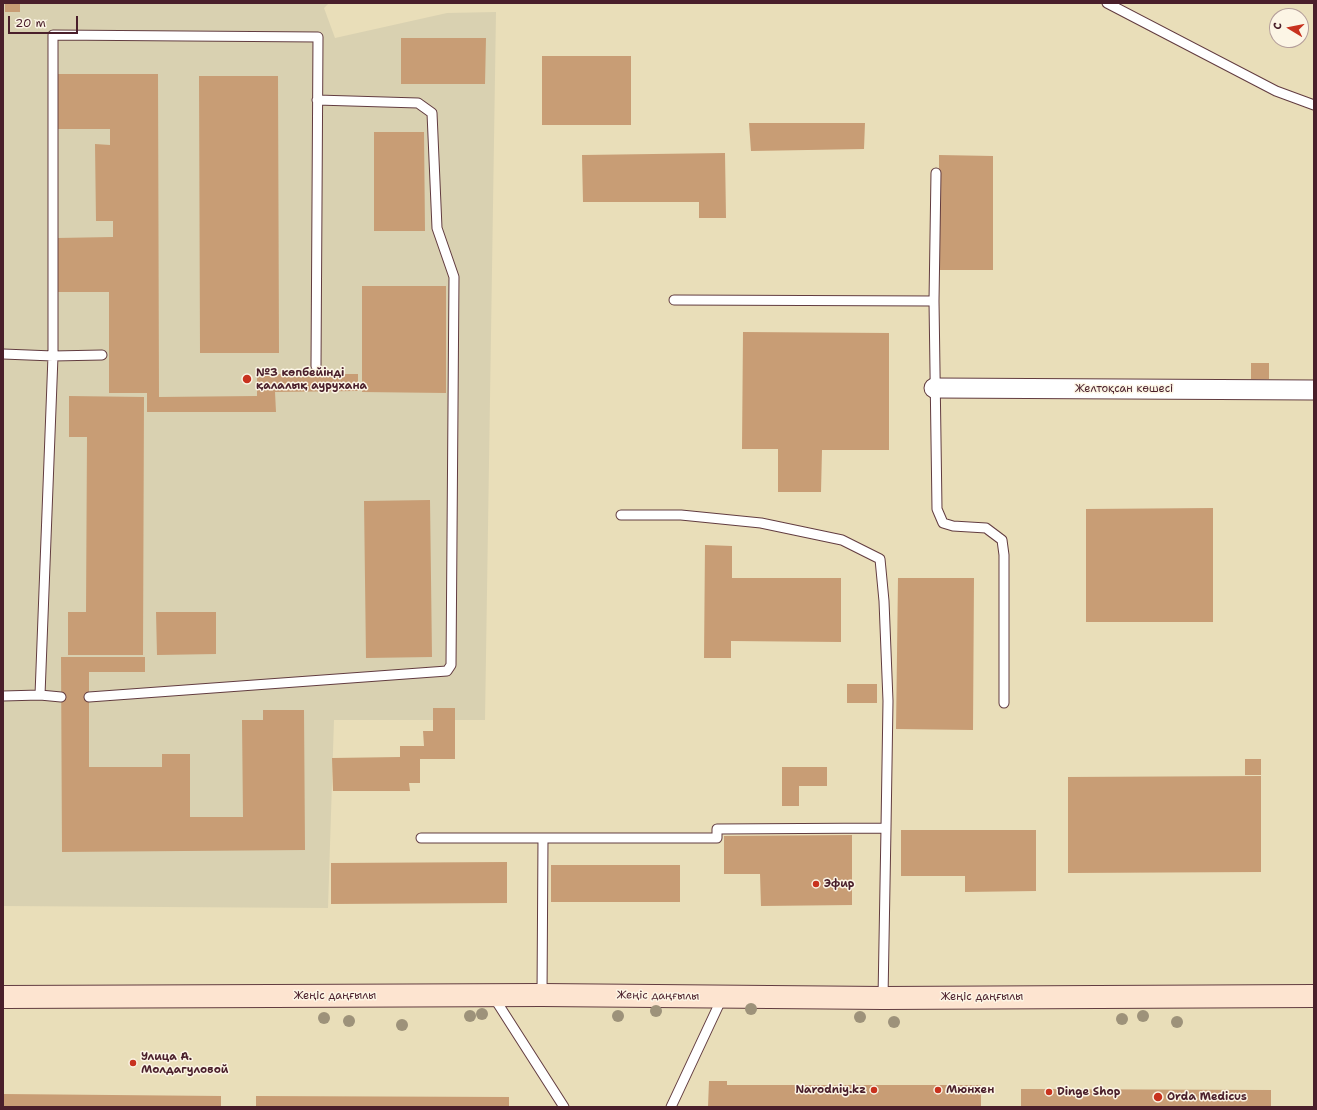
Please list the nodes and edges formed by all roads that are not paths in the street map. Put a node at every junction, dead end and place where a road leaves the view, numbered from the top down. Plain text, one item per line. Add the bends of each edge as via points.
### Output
1 (1106, 3) edge
2 (317, 100) junction
3 (1314, 105) edge
4 (936, 173) dead end
5 (674, 300) dead end
6 (934, 301) junction
7 (3, 354) edge
8 (102, 354) dead end
9 (53, 356) junction
10 (316, 366) dead end
11 (934, 388) junction
12 (1314, 390) edge
13 (621, 515) dead end
14 (40, 695) junction
15 (3, 696) edge
16 (61, 697) dead end
17 (89, 698) dead end
18 (1004, 703) dead end
19 (886, 828) junction
20 (421, 838) dead end
21 (543, 839) junction
22 (492, 995) junction
23 (542, 995) junction
24 (722, 996) junction
25 (1314, 996) edge
26 (3, 997) edge
27 (883, 998) junction
28 (564, 1107) edge
29 (671, 1107) edge

1 - 3 lane via 1276,91
2 - 9 lane via 318,37 53,35
2 - 10 lane
2 - 17 lane via 418,103 432,113 436,228 454,277 451,665 447,671
4 - 6 lane
5 - 6 lane
6 - 11 lane
7 - 9 lane
8 - 9 lane
9 - 14 lane
11 - 12 street, Желтоқсан көшесі
11 - 18 lane via 937,509 943,523 986,528 1002,540
13 - 19 lane via 681,515 761,523 842,540 880,559 888,701
14 - 15 lane
14 - 16 lane
19 - 21 lane via 717,829 717,838
19 - 27 lane
20 - 21 lane
21 - 23 lane
22 - 23 main road, Жеңіс даңғылы
22 - 26 main road, Жеңіс даңғылы
22 - 28 lane
23 - 24 main road, Жеңіс даңғылы
24 - 27 main road, Жеңіс даңғылы
24 - 29 lane
25 - 27 main road, Жеңіс даңғылы

